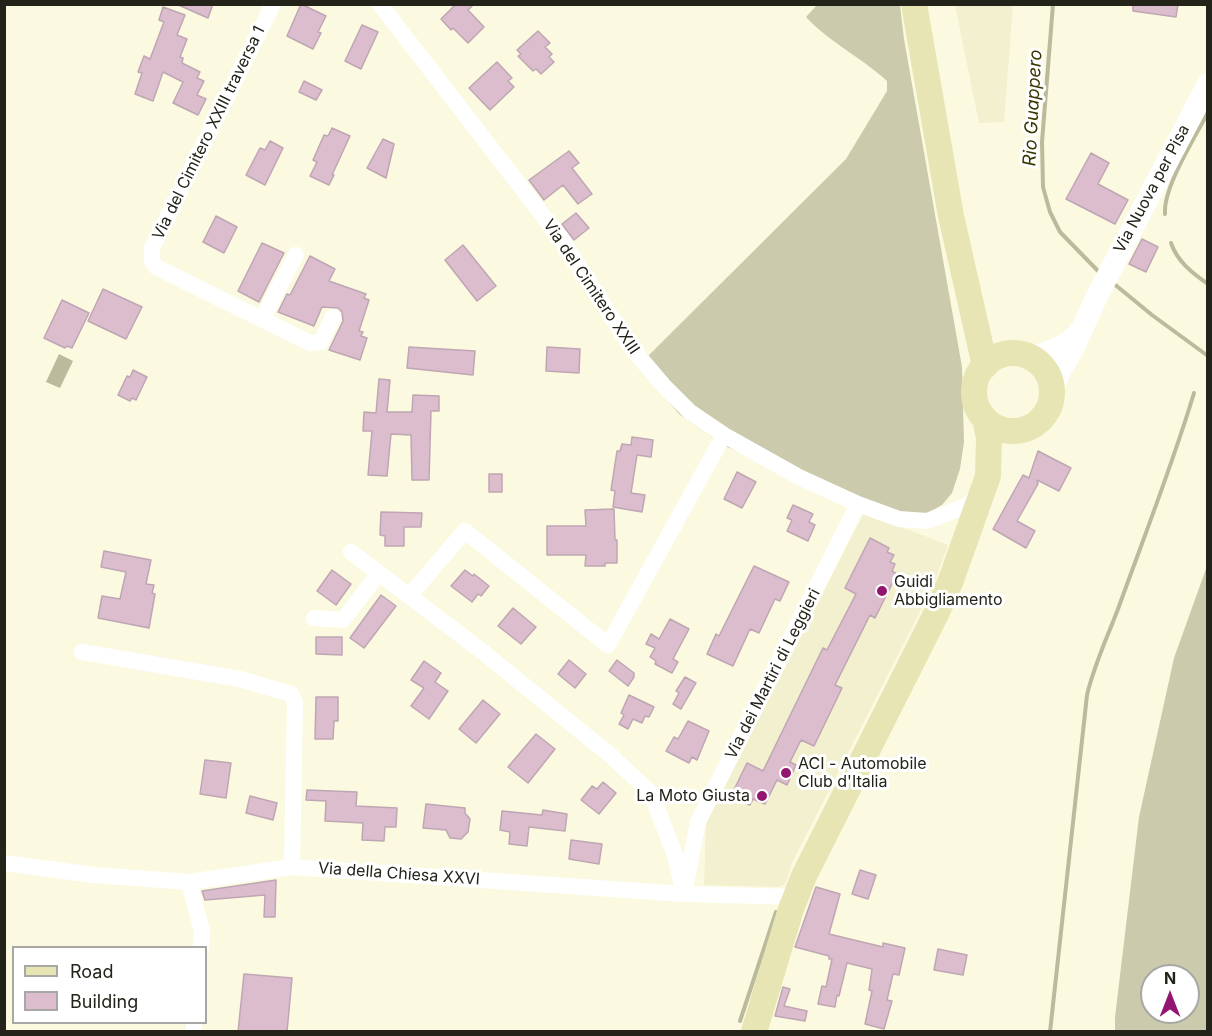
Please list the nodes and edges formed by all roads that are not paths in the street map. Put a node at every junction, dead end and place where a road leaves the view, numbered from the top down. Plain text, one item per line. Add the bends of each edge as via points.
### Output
1 (273, 4) edge
2 (381, 4) edge
3 (914, 4) edge
4 (1208, 84) edge
5 (296, 255) dead end
6 (971, 302) junction
7 (333, 317) dead end
8 (262, 319) junction
9 (1080, 330) junction
10 (1023, 356) junction
11 (985, 366) junction
12 (1052, 395) junction
13 (985, 419) junction
14 (1025, 429) junction
15 (724, 435) junction
16 (985, 483) junction
17 (858, 504) junction
18 (351, 552) dead end
19 (379, 573) junction
20 (409, 596) junction
21 (314, 618) dead end
22 (82, 652) dead end
23 (4, 863) edge
24 (292, 867) junction
25 (189, 882) junction
26 (684, 894) junction
27 (796, 897) junction
28 (201, 946) edge
29 (754, 1032) edge

1 - 8 street, Via del Cimitero XXIII traversa 1 via 152,248 156,267
2 - 15 street, Via del Cimitero XXIII via 564,243 630,346 690,412
3 - 6 main road via 951,216
4 - 9 main road, Via Nuova per Pisa
5 - 8 street
6 - 10 main road via 989,331
6 - 11 main road
7 - 8 street, Via del Cimitero XXIII traversa 1 via 317,344
9 - 10 main road via 1070,342
9 - 12 main road
10 - 11 main road via 1001,356
10 - 12 main road via 1043,368
11 - 13 main road via 976,380 974,396
12 - 14 main road via 1043,416
13 - 14 main road via 1004,430
13 - 16 main road via 989,438
14 - 16 main road via 1004,451
15 - 17 street, Via del Cimitero XXIII via 799,477
15 - 20 street via 608,645 465,531
16 - 17 street, Via del Cimitero XXIII via 966,506 927,520 899,519
16 - 27 main road via 936,615
17 - 26 street, Via dei Martiri di Leggieri via 698,822
18 - 19 street
19 - 20 street
19 - 21 street via 343,620
20 - 26 street via 610,755 651,793 675,855
22 - 24 street via 240,679 291,694 295,702
23 - 25 street, Via della Chiesa XXVI
24 - 25 street, Via della Chiesa XXVI
24 - 26 street, Via della Chiesa XXVI
25 - 28 street via 202,931
26 - 27 street, Via della Chiesa XXVI
27 - 29 main road

